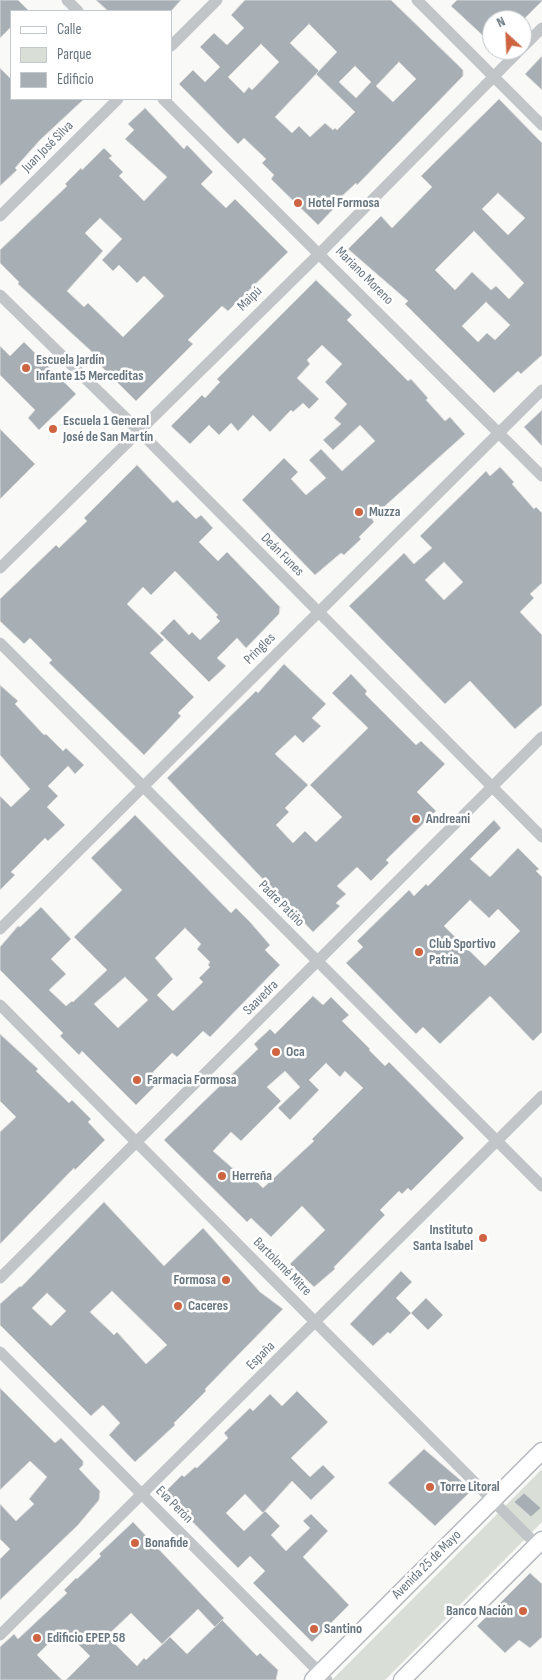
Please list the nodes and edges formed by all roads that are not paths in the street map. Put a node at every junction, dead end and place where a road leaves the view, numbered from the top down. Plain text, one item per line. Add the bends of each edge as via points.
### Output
1 (67, 0) edge
2 (217, 0) edge
3 (417, 0) edge
4 (77, 10) edge
5 (542, 28) edge
6 (532, 38) edge
7 (172, 45) edge
8 (510, 60) edge
9 (494, 76) junction
10 (117, 100) edge
11 (164, 100) edge
12 (542, 125) edge
13 (0, 216) edge
14 (320, 253) junction
15 (0, 294) edge
16 (542, 390) edge
17 (138, 430) junction
18 (500, 433) junction
19 (542, 476) edge
20 (0, 568) edge
21 (317, 613) junction
22 (0, 643) edge
23 (542, 737) edge
24 (492, 786) junction
25 (144, 788) junction
26 (542, 837) edge
27 (0, 929) edge
28 (318, 962) junction
29 (0, 1005) edge
30 (542, 1096) edge
31 (498, 1140) junction
32 (136, 1142) junction
33 (542, 1186) edge
34 (0, 1278) edge
35 (316, 1322) junction
36 (0, 1352) edge
37 (542, 1451) edge
38 (143, 1496) junction
39 (493, 1500) junction
40 (540, 1545) edge
41 (0, 1635) edge
42 (320, 1678) edge
43 (402, 1680) edge

1 - 4 street
2 - 7 street
3 - 9 street
5 - 6 street, Maipú
8 - 9 street, Maipú
9 - 12 street
9 - 14 street, Maipú
10 - 13 street, Juan José Silva
11 - 14 street, Mariano Moreno
14 - 17 street, Maipú
14 - 18 street, Mariano Moreno
15 - 17 street, Deán Funes
16 - 18 street, Pringles
17 - 20 street, Maipú
17 - 21 street, Deán Funes
18 - 19 street, Mariano Moreno
18 - 21 street, Pringles
21 - 24 street, Deán Funes
21 - 25 street, Pringles
22 - 25 street, Padre Patiño
23 - 24 street, Saavedra
24 - 26 street, Deán Funes
24 - 28 street, Saavedra
25 - 27 street, Pringles
25 - 28 street, Padre Patiño
28 - 31 street, Padre Patiño
28 - 32 street, Saavedra
29 - 32 street, Bartolomé Mitre
30 - 31 street, España
31 - 33 street, Padre Patiño
31 - 35 street, España
32 - 34 street, Saavedra
32 - 35 street, Bartolomé Mitre
35 - 38 street, España
35 - 39 street, Bartolomé Mitre
36 - 38 street, Eva Perón
37 - 39 main road, Avenida 25 de Mayo
38 - 41 street, España
38 - 42 street, Eva Perón
39 - 40 street, Bartolomé Mitre
39 - 42 main road, Avenida 25 de Mayo
40 - 43 main road

